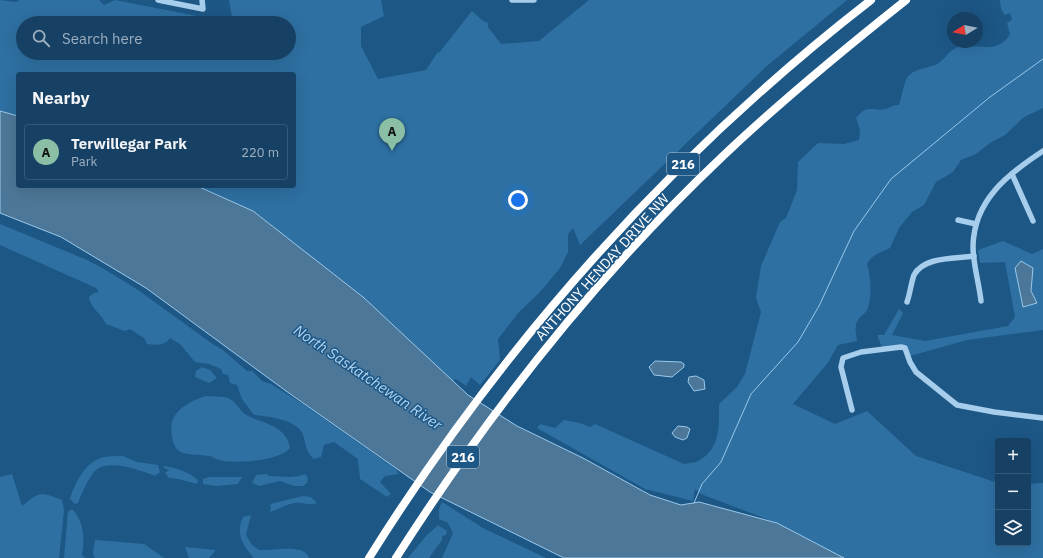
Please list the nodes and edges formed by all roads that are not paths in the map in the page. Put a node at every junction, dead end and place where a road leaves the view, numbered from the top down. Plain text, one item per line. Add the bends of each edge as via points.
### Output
1 (158, 0) edge
2 (202, 0) edge
3 (512, 0) edge
4 (534, 0) edge
5 (871, 0) edge
6 (906, 0) edge
7 (1043, 151) edge
8 (1012, 174) junction
9 (958, 220) dead end
10 (1032, 221) dead end
11 (976, 224) junction
12 (974, 256) junction
13 (981, 301) dead end
14 (907, 302) dead end
15 (852, 410) dead end
16 (1043, 418) edge
17 (397, 557) edge
18 (369, 558) edge

1 - 2 street via 203,9
3 - 4 street
5 - 18 highway, ANTHONY HENDAY DRIVE NW / 216 via 811,47 700,147 626,222 516,349 444,445
6 - 17 highway, ANTHONY HENDAY DRIVE NW / 216 via 798,88 722,157 605,279 535,362 464,456
7 - 8 street
8 - 10 street
8 - 11 street via 985,202
9 - 11 street
11 - 12 street
12 - 13 street
12 - 14 street via 923,265 914,277
15 - 16 street via 841,367 842,360 846,356 861,352 897,347 905,348 916,372 957,404

